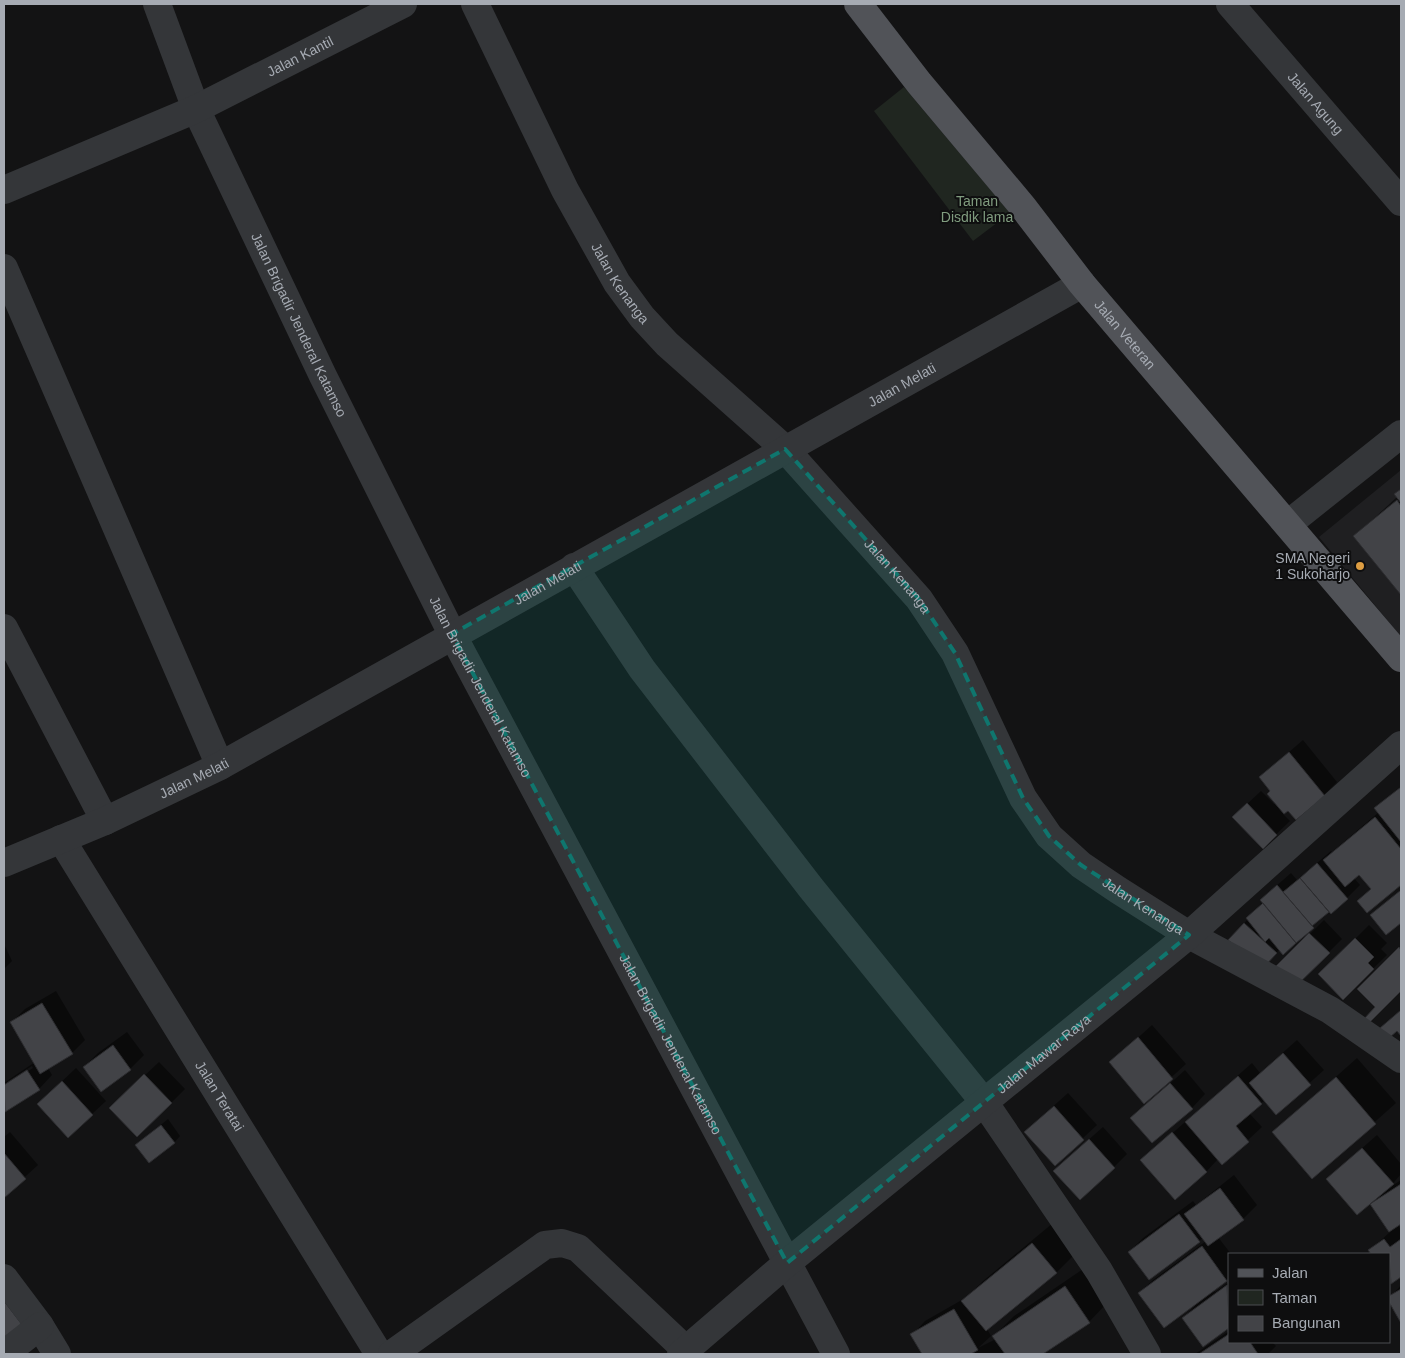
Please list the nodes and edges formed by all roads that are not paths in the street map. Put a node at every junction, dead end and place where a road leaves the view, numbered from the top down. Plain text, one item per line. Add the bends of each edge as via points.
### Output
1 (157, 4) edge
2 (403, 4) edge
3 (475, 4) edge
4 (1230, 4) edge
5 (863, 5) edge
6 (196, 109) junction
7 (4, 190) edge
8 (1401, 202) edge
9 (4, 268) edge
10 (1082, 284) junction
11 (1401, 434) edge
12 (785, 449) junction
13 (1288, 524) junction
14 (574, 567) junction
15 (4, 628) edge
16 (452, 634) junction
17 (1401, 658) edge
18 (1401, 746) edge
19 (220, 766) junction
20 (105, 821) junction
21 (61, 838) junction
22 (4, 863) edge
23 (1189, 934) junction
24 (1401, 1059) edge
25 (984, 1102) junction
26 (787, 1263) junction
27 (4, 1278) edge
28 (40, 1326) junction
29 (683, 1352) edge
30 (4, 1354) edge
31 (57, 1354) edge
32 (379, 1354) edge
33 (392, 1354) edge
34 (836, 1354) edge
35 (1147, 1354) edge

1 - 6 street, Jalan Brigadir Jenderal Katamso
2 - 6 street, Jalan Kantil
3 - 12 street, Jalan Kenanga via 565,190 617,282 642,317 668,344
4 - 8 street, Jalan Agung
5 - 10 main road, Jalan Veteran via 919,83 1023,207
6 - 7 street, Jalan Kantil
6 - 16 street, Jalan Brigadir Jenderal Katamso
9 - 19 street
10 - 12 street, Jalan Melati
10 - 13 main road, Jalan Veteran
11 - 13 street
12 - 14 street, Jalan Melati
12 - 23 street, Jalan Kenanga via 919,599 955,653 1023,798 1049,836 1081,865
13 - 17 main road, Jalan Veteran
14 - 16 street, Jalan Melati
14 - 25 street via 666,701 811,888
15 - 20 street
16 - 19 street, Jalan Melati
16 - 26 street, Jalan Brigadir Jenderal Katamso
18 - 23 street, Jalan Mawar Raya
19 - 20 street, Jalan Melati
20 - 21 street, Jalan Melati
21 - 22 street, Jalan Melati
21 - 32 street, Jalan Teratai
23 - 24 street, Jalan Kenanga via 1330,1010
23 - 25 street, Jalan Mawar Raya
25 - 26 street, Jalan Mawar Raya
25 - 35 street via 1099,1271
26 - 29 street, Jalan Mawar Raya
26 - 34 street, Jalan Brigadir Jenderal Katamso
27 - 28 street
28 - 30 street
28 - 31 street
29 - 33 street via 578,1248 562,1243 545,1245

